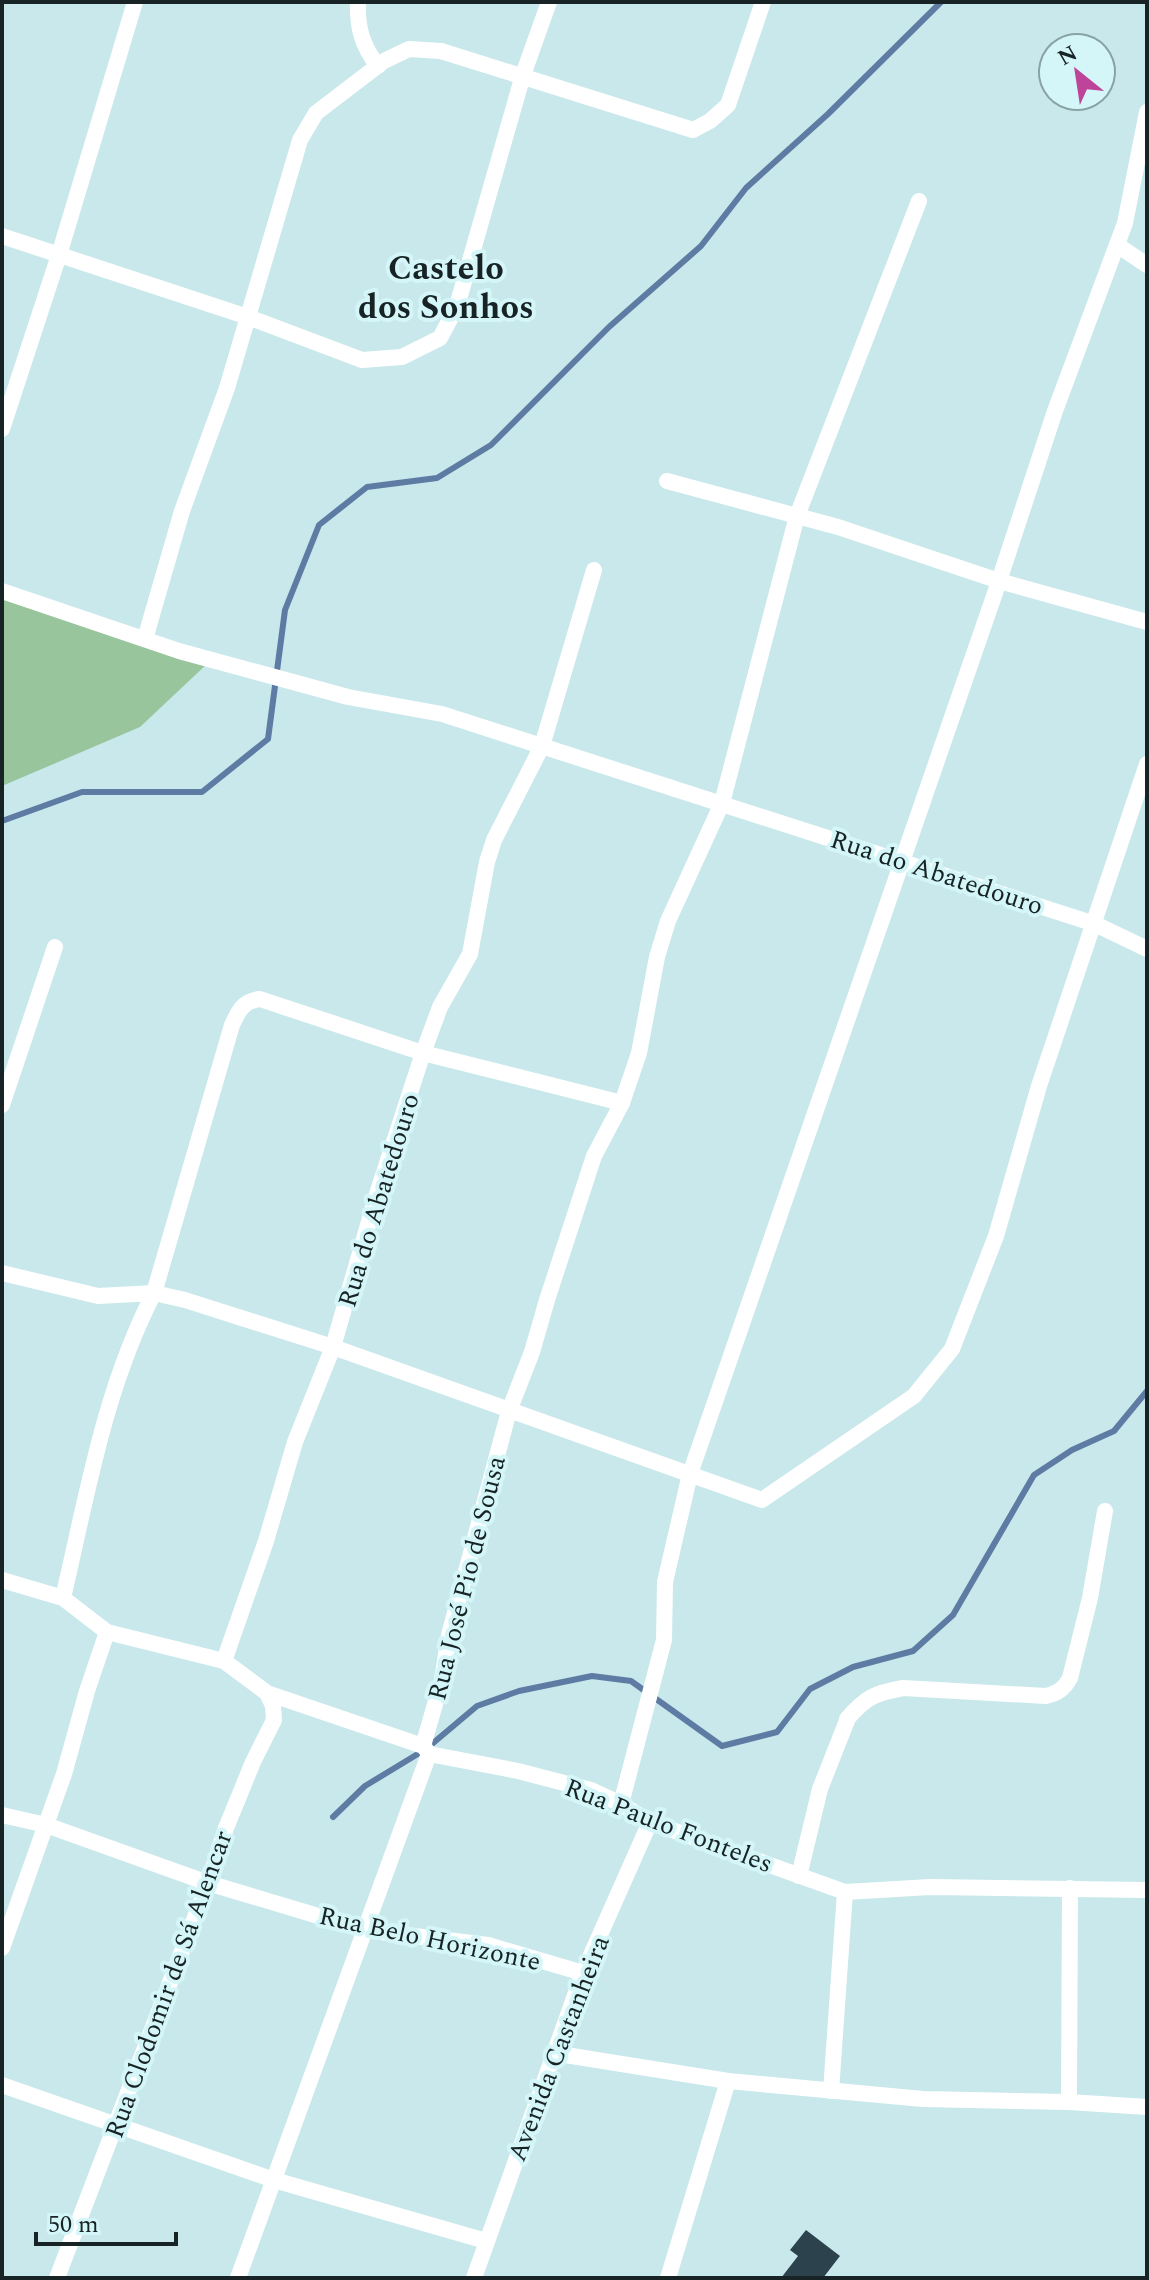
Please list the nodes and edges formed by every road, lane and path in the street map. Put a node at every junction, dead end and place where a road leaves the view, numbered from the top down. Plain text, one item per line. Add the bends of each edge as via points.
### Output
1 (135, 2) edge
2 (358, 2) edge
3 (549, 2) edge
4 (763, 2) edge
5 (378, 66) junction
6 (523, 75) junction
7 (1147, 112) edge
8 (919, 201) dead end
9 (2, 236) edge
10 (1117, 245) junction
11 (59, 255) junction
12 (1147, 265) edge
13 (248, 317) junction
14 (2, 429) edge
15 (667, 481) dead end
16 (797, 516) junction
17 (594, 570) dead end
18 (999, 581) junction
19 (2, 591) edge
20 (1147, 622) edge
21 (145, 639) junction
22 (542, 746) junction
23 (1147, 764) edge
24 (722, 803) junction
25 (900, 860) junction
26 (1095, 924) junction
27 (55, 947) dead end
28 (1147, 949) edge
29 (423, 1053) junction
30 (622, 1103) junction
31 (2, 1105) edge
32 (2, 1273) edge
33 (154, 1293) junction
34 (333, 1347) junction
35 (509, 1411) junction
36 (690, 1474) junction
37 (1105, 1511) dead end
38 (2, 1580) edge
39 (63, 1598) junction
40 (107, 1632) junction
41 (224, 1661) junction
42 (267, 1693) junction
43 (426, 1750) junction
44 (621, 1804) junction
45 (2, 1815) edge
46 (650, 1822) junction
47 (46, 1825) junction
48 (799, 1876) junction
49 (208, 1883) junction
50 (1070, 1888) junction
51 (1147, 1890) edge
52 (845, 1892) junction
53 (365, 1930) junction
54 (2, 1948) edge
55 (583, 1973) junction
56 (553, 2053) junction
57 (728, 2081) junction
58 (2, 2085) edge
59 (831, 2091) junction
60 (1069, 2102) junction
61 (1147, 2107) edge
62 (116, 2126) junction
63 (274, 2180) junction
64 (486, 2241) junction
65 (57, 2278) edge
66 (238, 2278) edge
67 (474, 2278) edge
68 (668, 2278) edge

1 - 11 street
2 - 5 street via 357,23 366,51
3 - 6 street
4 - 6 street via 728,105 693,130
5 - 6 street via 409,49 441,51
5 - 13 street via 316,113 300,140
6 - 13 street via 457,306 440,338 402,357 362,360
7 - 10 street
8 - 16 street, Rua José Pio de Sousa
9 - 11 street
10 - 12 street
10 - 18 street
11 - 13 street
11 - 14 street
13 - 21 street
15 - 16 street
16 - 18 street
16 - 24 street, Rua José Pio de Sousa
17 - 22 street, Rua do Abatedouro
18 - 20 street
18 - 25 street
19 - 21 street, Rua do Abatedouro
21 - 22 street, Rua do Abatedouro via 348,697 442,714
22 - 24 street, Rua do Abatedouro
22 - 29 street, Rua do Abatedouro via 494,840 470,954 440,1007
23 - 26 street
24 - 25 street, Rua do Abatedouro
24 - 30 street, Rua José Pio de Sousa via 668,921 639,1053
25 - 26 street, Rua do Abatedouro
25 - 36 street
26 - 28 street, Rua do Abatedouro
26 - 36 street via 1039,1086 996,1236 952,1349 914,1396 762,1500
27 - 31 street
29 - 30 street
29 - 33 street via 260,999 239,1009
29 - 34 street, Rua do Abatedouro
30 - 35 street, Rua José Pio de Sousa via 594,1156
32 - 33 street via 98,1296
33 - 34 street
33 - 39 street via 114,1390
34 - 35 street
34 - 41 street, Rua do Abatedouro via 295,1442
35 - 36 street
35 - 43 street, Rua José Pio de Sousa via 449,1635
36 - 44 street via 665,1582 664,1640
37 - 48 street via 1090,1598 1064,1688 1046,1696 903,1688 864,1699 848,1719 820,1789
38 - 39 street
39 - 40 street
40 - 41 street
40 - 47 street
41 - 42 street
42 - 43 street, Rua Paulo Fonteles
42 - 49 street, Rua Clodomir de Sá Alencar via 274,1720 242,1788
43 - 44 street, Rua Paulo Fonteles via 591,1790
43 - 53 street, Rua José Pio de Sousa
44 - 46 street, Rua Paulo Fonteles
45 - 47 street, Rua Belo Horizonte
46 - 48 street, Rua Paulo Fonteles
46 - 55 street, Avenida Castanheira
47 - 49 street, Rua Belo Horizonte
47 - 54 street
48 - 52 street, Rua Paulo Fonteles
49 - 53 street, Rua Belo Horizonte
49 - 62 street, Rua Clodomir de Sá Alencar
50 - 51 street, Rua Paulo Fonteles
50 - 52 street, Rua Paulo Fonteles
50 - 60 street
52 - 59 street
53 - 55 street, Rua Belo Horizonte via 488,1945
53 - 63 street, Rua José Pio de Sousa
55 - 56 street, Avenida Castanheira
56 - 57 street
56 - 64 street, Avenida Castanheira
57 - 59 street
57 - 68 street
58 - 62 street
59 - 60 street
60 - 61 street
62 - 63 street
62 - 65 street, Rua Clodomir de Sá Alencar
63 - 64 street
63 - 66 street, Rua José Pio de Sousa
64 - 67 street, Avenida Castanheira

